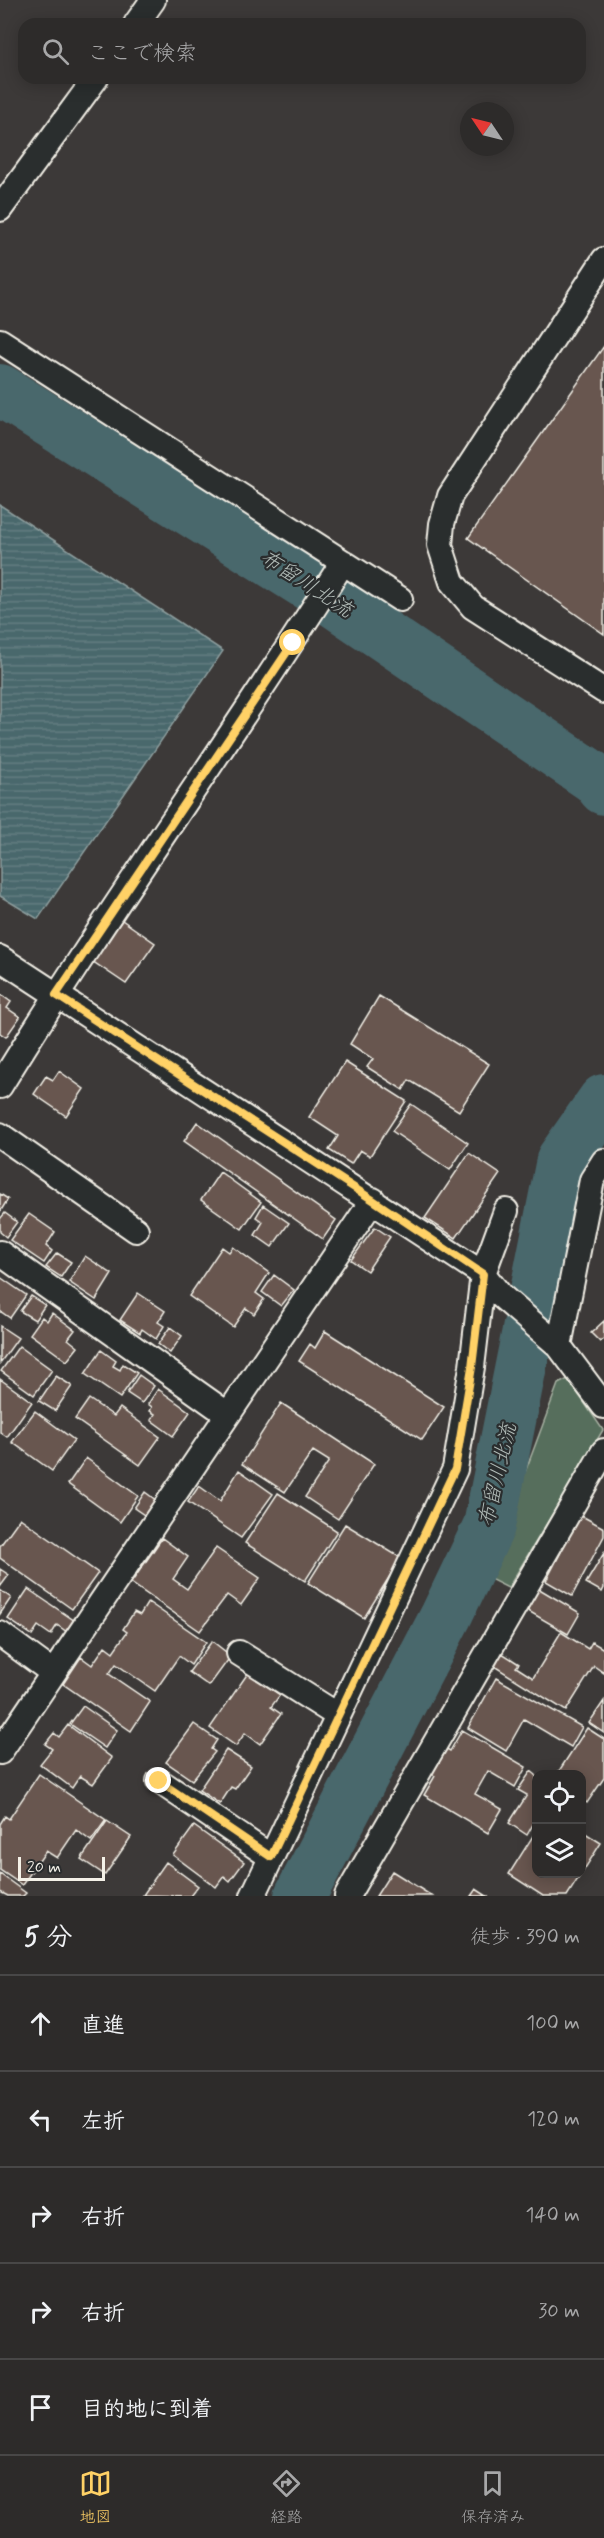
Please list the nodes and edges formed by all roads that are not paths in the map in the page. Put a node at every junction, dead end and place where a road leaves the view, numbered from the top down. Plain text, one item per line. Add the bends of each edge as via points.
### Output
1 (153, 0) edge
2 (140, 18) edge
3 (92, 84) edge
4 (0, 209) edge
5 (604, 260) edge
6 (0, 341) edge
7 (343, 562) junction
8 (400, 599) dead end
9 (604, 691) edge
10 (0, 957) edge
11 (56, 995) junction
12 (0, 1086) edge
13 (0, 1135) edge
14 (604, 1161) edge
15 (373, 1200) junction
16 (506, 1211) dead end
17 (136, 1230) dead end
18 (0, 1253) edge
19 (483, 1274) junction
20 (553, 1341) junction
21 (604, 1406) edge
22 (227, 1414) junction
23 (604, 1451) edge
24 (0, 1634) edge
25 (239, 1653) dead end
26 (52, 1672) junction
27 (337, 1715) junction
28 (0, 1752) edge
29 (159, 1781) dead end
30 (271, 1857) junction
31 (253, 1896) edge
32 (347, 1896) edge

1 - 2 street
3 - 4 street
5 - 9 street via 450,496 440,545 452,582 473,607
6 - 7 street
7 - 8 street
7 - 11 street via 293,643
10 - 11 street
11 - 12 street
11 - 15 street
13 - 17 street
14 - 20 street via 592,1180
15 - 19 street
15 - 22 street
16 - 19 street
18 - 22 street
19 - 20 street via 500,1295
19 - 27 street via 455,1469
20 - 21 street
22 - 26 street
23 - 32 street
24 - 26 street
25 - 27 street
26 - 28 street
27 - 30 street
29 - 30 street
30 - 31 street

